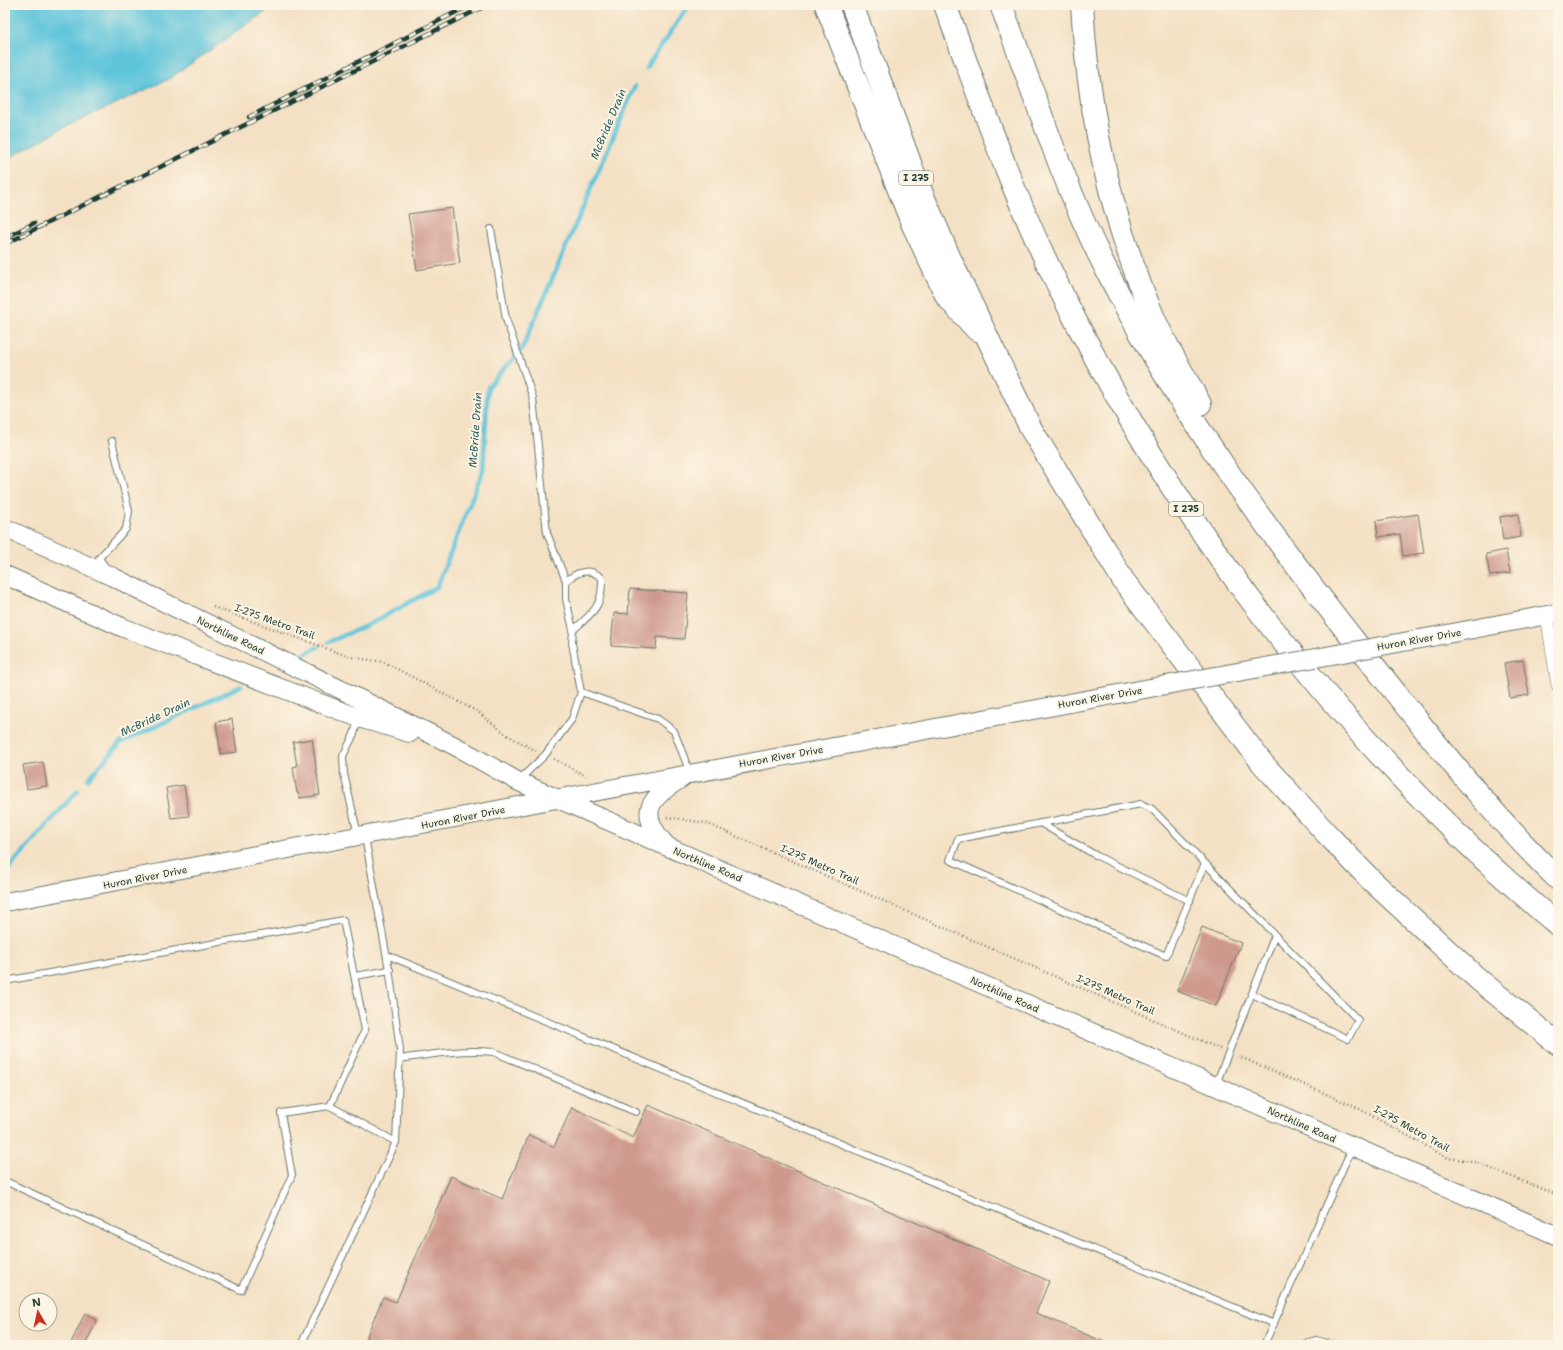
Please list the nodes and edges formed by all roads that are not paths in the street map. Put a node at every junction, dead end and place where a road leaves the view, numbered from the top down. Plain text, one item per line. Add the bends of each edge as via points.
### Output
1 (826, 5) edge
2 (852, 5) edge
3 (945, 5) edge
4 (1001, 5) edge
5 (1082, 5) edge
6 (491, 229) dead end
7 (992, 346) junction
8 (112, 441) dead end
9 (5, 528) edge
10 (1284, 548) junction
11 (5, 576) edge
12 (113, 577) junction
13 (566, 581) junction
14 (1552, 614) edge
15 (573, 630) junction
16 (1558, 685) edge
17 (581, 692) junction
18 (359, 718) junction
19 (455, 746) junction
20 (690, 773) junction
21 (518, 782) junction
22 (557, 799) junction
23 (1040, 823) junction
24 (361, 836) junction
25 (668, 846) junction
26 (1205, 863) junction
27 (1558, 879) edge
28 (1190, 901) junction
29 (5, 902) edge
30 (1558, 925) edge
31 (1275, 935) junction
32 (387, 955) junction
33 (390, 970) junction
34 (355, 976) junction
35 (5, 981) edge
36 (1252, 994) junction
37 (1558, 1044) edge
38 (400, 1059) junction
39 (1216, 1086) junction
40 (330, 1106) junction
41 (636, 1112) dead end
42 (396, 1142) junction
43 (1353, 1146) junction
44 (5, 1181) edge
45 (1558, 1236) edge
46 (1274, 1324) junction
47 (301, 1345) edge
48 (1264, 1345) edge
49 (1304, 1345) edge
50 (1334, 1345) edge

1 - 7 highway via 909,215 947,297
2 - 7 highway, I 275 via 917,182
3 - 30 highway, I 275 via 1004,165 1048,266 1131,422 1187,511 1238,583 1365,741 1513,887
4 - 10 highway via 1064,173 1100,257 1126,309 1217,455
5 - 10 highway via 1088,88 1099,146 1124,241 1157,323 1209,420 1271,513
6 - 13 lane via 506,319 533,398 547,533
7 - 37 highway, I 275 via 1031,429 1123,580 1263,764 1370,879 1479,980
8 - 12 lane via 129,511 126,529 99,558
9 - 12 street, Northline Road
10 - 27 highway via 1449,760 1493,812
11 - 18 street, Northline Road via 124,628
12 - 19 street, Northline Road
13 - 15 lane via 566,599
13 - 15 lane via 574,574 585,571 595,572 602,578 603,594 597,607
14 - 16 street
14 - 20 street, Huron River Drive, bridge
15 - 17 lane via 572,643
17 - 20 lane via 658,719 674,731
17 - 21 lane via 572,719 545,755
18 - 19 street, Northline Road
18 - 24 lane via 342,756 344,774
19 - 21 street, Northline Road
20 - 22 street, Huron River Drive
20 - 25 street via 658,794 651,806 653,829
21 - 22 street, Northline Road
22 - 24 street, Huron River Drive
22 - 25 street, Northline Road
23 - 26 lane via 1141,804 1152,809
23 - 28 lane via 1097,856
23 - 28 lane via 958,839 950,860 1166,956
24 - 29 street, Huron River Drive
24 - 32 lane
25 - 39 street, Northline Road
26 - 28 lane
26 - 31 lane
31 - 36 lane
31 - 36 lane via 1358,1020 1348,1039
32 - 33 lane
32 - 46 lane
33 - 34 lane
33 - 38 lane
34 - 35 lane via 343,920
34 - 40 lane via 365,1030
36 - 39 lane
38 - 41 lane via 442,1052 494,1052
38 - 42 lane
39 - 43 street, Northline Road
40 - 42 lane
40 - 44 lane via 281,1113 292,1176 241,1290
42 - 47 lane
43 - 45 street, Northline Road
43 - 46 lane
46 - 48 lane
49 - 50 lane via 1316,1340

